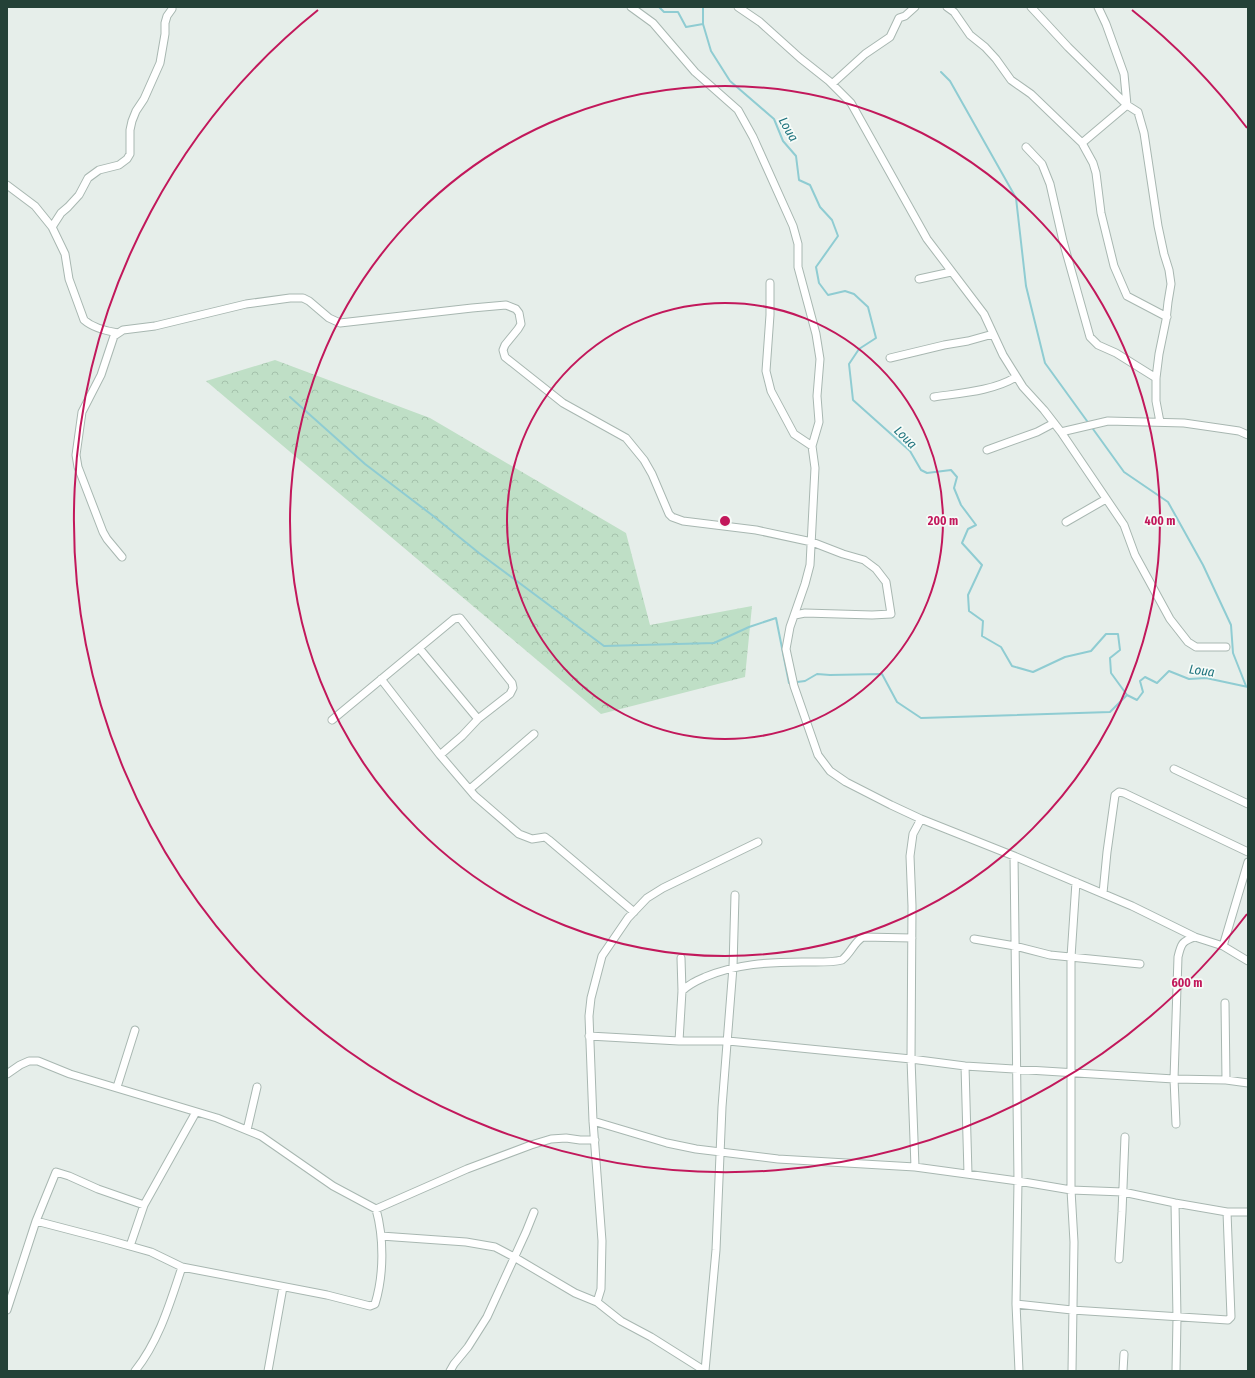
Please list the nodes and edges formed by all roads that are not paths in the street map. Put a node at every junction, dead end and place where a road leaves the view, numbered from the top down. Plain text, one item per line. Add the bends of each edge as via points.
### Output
1 (631, 7) edge
2 (738, 7) edge
3 (915, 7) edge
4 (947, 7) edge
5 (1030, 7) edge
6 (1098, 7) edge
7 (172, 9) dead end
8 (832, 84) junction
9 (1127, 105) junction
10 (1082, 143) junction
11 (1026, 147) dead end
12 (7, 185) edge
13 (52, 227) junction
14 (951, 272) junction
15 (919, 279) dead end
16 (770, 283) dead end
17 (1167, 317) junction
18 (118, 333) junction
19 (993, 334) junction
20 (890, 358) dead end
21 (1016, 377) junction
22 (1156, 378) junction
23 (934, 397) dead end
24 (1160, 422) junction
25 (1054, 423) junction
26 (1061, 432) junction
27 (1248, 435) edge
28 (812, 446) junction
29 (988, 450) dead end
30 (1106, 499) junction
31 (1066, 522) dead end
32 (812, 542) junction
33 (122, 557) dead end
34 (795, 615) junction
35 (1226, 647) dead end
36 (419, 648) junction
37 (381, 679) junction
38 (478, 719) junction
39 (332, 720) dead end
40 (534, 734) dead end
41 (440, 755) junction
42 (1174, 769) dead end
43 (470, 790) junction
44 (1248, 804) edge
45 (921, 819) junction
46 (758, 842) dead end
47 (1248, 852) edge
48 (1014, 856) junction
49 (1248, 862) edge
50 (1076, 882) junction
51 (1103, 893) junction
52 (735, 895) dead end
53 (634, 912) junction
54 (1195, 937) junction
55 (912, 938) junction
56 (974, 939) dead end
57 (1015, 946) junction
58 (1223, 946) junction
59 (1071, 957) junction
60 (681, 958) dead end
61 (1248, 962) edge
62 (1140, 964) dead end
63 (733, 967) junction
64 (682, 992) junction
65 (1225, 1003) dead end
66 (135, 1030) dead end
67 (589, 1036) junction
68 (679, 1041) junction
69 (728, 1041) junction
70 (911, 1059) junction
71 (965, 1066) junction
72 (1017, 1069) junction
73 (1071, 1072) junction
74 (7, 1074) edge
75 (1174, 1079) junction
76 (1226, 1080) junction
77 (1248, 1083) edge
78 (118, 1087) junction
79 (257, 1087) dead end
80 (196, 1112) junction
81 (593, 1121) junction
82 (1176, 1124) dead end
83 (247, 1130) junction
84 (1125, 1137) dead end
85 (594, 1140) junction
86 (720, 1152) junction
87 (915, 1167) junction
88 (968, 1174) junction
89 (1018, 1181) junction
90 (1071, 1190) junction
91 (1123, 1192) junction
92 (1174, 1203) junction
93 (144, 1205) junction
94 (376, 1209) junction
95 (534, 1212) dead end
96 (1227, 1212) junction
97 (1248, 1212) edge
98 (36, 1221) junction
99 (381, 1236) junction
100 (130, 1246) junction
101 (514, 1257) junction
102 (1118, 1259) dead end
103 (182, 1267) junction
104 (283, 1287) junction
105 (597, 1302) junction
106 (1016, 1304) junction
107 (7, 1310) edge
108 (1072, 1310) junction
109 (1177, 1318) junction
110 (1124, 1354) dead end
111 (135, 1371) edge
112 (268, 1371) edge
113 (450, 1371) edge
114 (705, 1371) edge
115 (1019, 1371) edge
116 (1072, 1371) edge
117 (1123, 1371) edge
118 (1176, 1371) edge

1 - 28 street via 653,23 695,72 738,110 793,226 798,244 798,267 820,359 817,396 819,422
2 - 8 street via 760,22
3 - 8 street via 899,18 890,37 865,54
4 - 10 street via 954,12 970,35 996,59 1011,80 1031,94
5 - 9 street
6 - 9 street via 1124,74
7 - 13 street via 165,23 160,63 136,111 130,130 130,154 119,165 98,170 88,178 79,195 61,212
8 - 14 street via 851,103 927,240
9 - 10 street
9 - 17 street via 1138,112 1144,133 1158,226 1170,270
10 - 17 street via 1096,173 1101,212 1114,266 1127,296
11 - 22 street via 1042,164 1050,184 1063,242 1090,337 1098,345
12 - 13 street via 35,206
13 - 18 street via 65,254 69,279 84,320
14 - 15 street
14 - 19 street via 984,314
16 - 28 street via 766,371 771,391 794,434
17 - 22 street
18 - 32 street via 246,304 290,298 303,298 329,318 340,323 506,305 519,313 521,324 505,345 505,357 563,403 626,438 648,466 672,518 756,530
18 - 33 street via 114,336 95,388 82,412 76,455 78,467 103,532
19 - 20 street
19 - 21 street
21 - 23 street via 990,388
21 - 25 street
22 - 24 street via 1156,401
24 - 26 street via 1108,421
24 - 27 street via 1184,423
25 - 26 street
25 - 29 street
26 - 30 street
28 - 32 street via 815,468
30 - 31 street
30 - 35 street via 1124,525 1135,555 1170,619 1188,642 1196,647
32 - 34 street via 806,584
32 - 34 street via 864,560 876,569 886,582 891,614
34 - 45 street via 786,649 794,686 818,755 830,771 846,782
36 - 37 street
36 - 38 street
36 - 38 street via 454,619 458,617 462,620 512,683 513,688 510,694
37 - 39 street
37 - 41 street
38 - 41 street
40 - 43 street
41 - 43 street
42 - 44 street
43 - 53 street via 519,834 532,839 545,837
45 - 48 street
45 - 55 street via 913,834 911,847
46 - 53 street via 663,888 647,898
47 - 51 street via 1119,792 1115,795
48 - 50 street
48 - 57 street
49 - 58 street
50 - 51 street
50 - 59 street
51 - 54 street
52 - 63 street
53 - 67 street via 602,956 591,998
54 - 58 street
54 - 75 street via 1186,940 1180,946 1178,957
55 - 63 street via 863,937 845,958 838,961 773,962
55 - 70 street
56 - 57 street
57 - 59 street via 1050,955
57 - 72 street
58 - 61 street
59 - 62 street
59 - 73 street
60 - 64 street
63 - 64 street via 696,981
63 - 69 street
64 - 68 street
65 - 76 street
66 - 78 street
67 - 68 street
67 - 81 street
68 - 69 street
69 - 70 street
69 - 86 street
70 - 71 street
70 - 87 street
71 - 72 street
71 - 88 street
72 - 73 street
72 - 89 street
73 - 75 street
73 - 90 street
74 - 78 street via 29,1061 38,1061 70,1074
75 - 76 street
75 - 82 street
76 - 77 street
78 - 80 street
79 - 83 street
80 - 83 street
80 - 93 street
81 - 85 street
81 - 86 street via 668,1143
83 - 94 street via 268,1140 333,1186
84 - 91 street
85 - 94 street via 551,1139 531,1145 467,1168
85 - 105 street via 602,1242 601,1289
86 - 87 street via 778,1159
86 - 114 street via 716,1250
87 - 88 street
88 - 89 street
89 - 90 street
89 - 106 street
90 - 91 street
90 - 108 street via 1074,1242
91 - 92 street
91 - 102 street
92 - 96 street
92 - 109 street
93 - 98 street via 56,1172
93 - 100 street
94 - 99 street
95 - 101 street
96 - 97 street
96 - 109 street via 1230,1318
98 - 100 street
98 - 107 street
99 - 101 street via 466,1242 495,1247
99 - 104 street via 379,1292 372,1306
100 - 103 street via 151,1252
101 - 105 street via 575,1293
101 - 113 street via 487,1317
103 - 104 street
103 - 111 street via 166,1315
104 - 112 street
105 - 114 street via 621,1321
106 - 108 street
106 - 115 street
108 - 109 street
108 - 116 street
109 - 118 street
110 - 117 street

